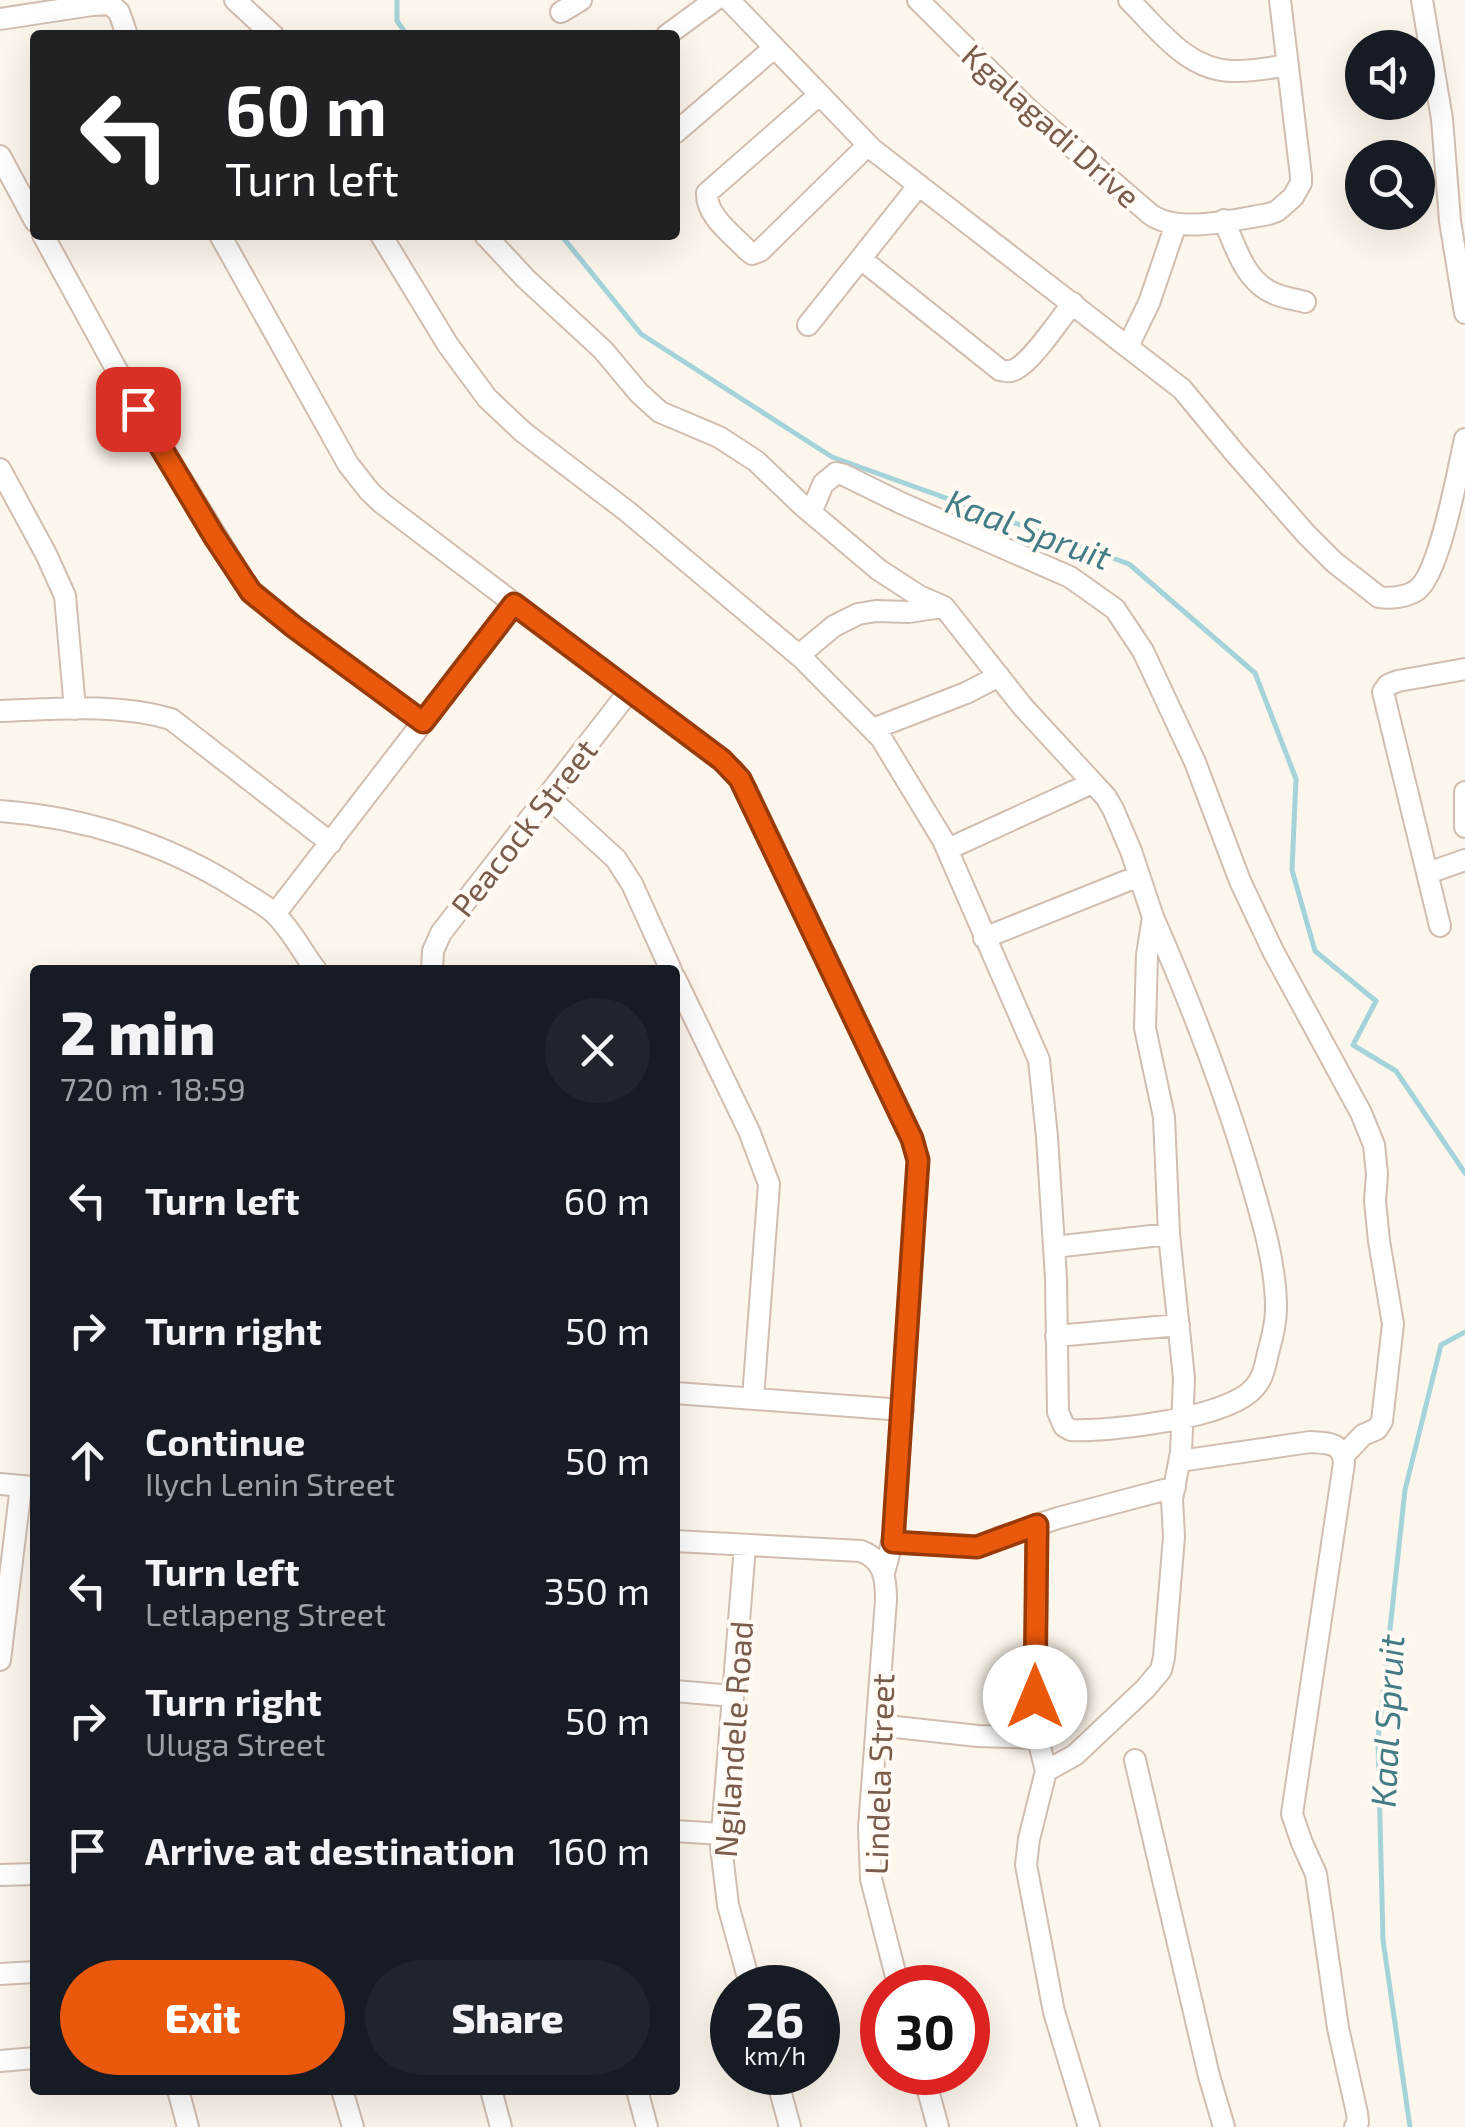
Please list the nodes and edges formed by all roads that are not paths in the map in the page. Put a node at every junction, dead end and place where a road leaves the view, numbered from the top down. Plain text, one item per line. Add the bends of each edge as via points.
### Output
1 (235, 0) edge
2 (580, 0) edge
3 (716, 0) edge
4 (730, 0) edge
5 (918, 0) edge
6 (1129, 0) edge
7 (1280, 0) edge
8 (1422, 0) edge
9 (110, 2) edge
10 (561, 12) dead end
11 (0, 20) edge
12 (125, 30) edge
13 (268, 30) edge
14 (674, 30) edge
15 (774, 48) junction
16 (1288, 65) junction
17 (819, 96) junction
18 (680, 129) edge
19 (868, 146) junction
20 (0, 156) edge
21 (919, 185) junction
22 (30, 212) edge
23 (1224, 220) junction
24 (1176, 224) junction
25 (46, 240) edge
26 (223, 240) edge
27 (384, 240) edge
28 (490, 240) edge
29 (861, 259) junction
30 (1305, 302) dead end
31 (1073, 304) junction
32 (1465, 312) edge
33 (808, 326) dead end
34 (1128, 346) junction
35 (1465, 439) edge
36 (0, 469) edge
37 (810, 513) junction
38 (514, 604) junction
39 (944, 607) junction
40 (798, 655) junction
41 (1465, 669) edge
42 (1000, 676) junction
43 (630, 690) junction
44 (74, 709) junction
45 (0, 711) edge
46 (423, 722) junction
47 (873, 729) junction
48 (1092, 783) junction
49 (1465, 792) edge
50 (547, 796) junction
51 (0, 811) edge
52 (1465, 828) edge
53 (331, 843) junction
54 (948, 849) junction
55 (1465, 860) edge
56 (1428, 873) junction
57 (1139, 876) junction
58 (275, 914) junction
59 (1153, 917) junction
60 (1440, 926) dead end
61 (984, 938) junction
62 (312, 965) edge
63 (432, 965) edge
64 (669, 965) edge
65 (683, 1017) edge
66 (1169, 1234) junction
67 (1054, 1248) junction
68 (1179, 1325) junction
69 (1056, 1336) junction
70 (680, 1393) edge
71 (753, 1398) junction
72 (904, 1410) junction
73 (1183, 1419) junction
74 (1344, 1455) junction
75 (1180, 1461) junction
76 (19, 1486) edge
77 (1175, 1487) junction
78 (1037, 1525) junction
79 (680, 1541) edge
80 (893, 1542) junction
81 (745, 1546) junction
82 (880, 1566) junction
83 (0, 1660) edge
84 (680, 1691) edge
85 (734, 1696) junction
86 (877, 1725) junction
87 (1038, 1738) junction
88 (1135, 1760) dead end
89 (1046, 1771) junction
90 (680, 1831) edge
91 (722, 1834) junction
92 (30, 1874) edge
93 (0, 1875) edge
94 (745, 1965) edge
95 (893, 1965) edge
96 (30, 1972) edge
97 (0, 1974) edge
98 (30, 2058) edge
99 (0, 2060) edge
100 (179, 2095) edge
101 (343, 2095) edge
102 (492, 2095) edge
103 (638, 2095) edge
104 (781, 2095) edge
105 (929, 2095) edge
106 (188, 2127) edge
107 (353, 2127) edge
108 (501, 2127) edge
109 (647, 2127) edge
110 (790, 2127) edge
111 (938, 2127) edge
112 (1089, 2127) edge
113 (1224, 2127) edge
114 (1355, 2127) edge

1 - 13 street
2 - 10 street
3 - 14 street
4 - 15 street
5 - 24 street, Kgalagadi Drive via 1085,159 1156,218
6 - 16 street via 1200,65 1232,72
7 - 16 street, Kgalagadi Drive
8 - 32 street
9 - 11 street
9 - 12 street
15 - 17 street
15 - 18 street
16 - 23 street, Kgalagadi Drive via 1300,182 1277,211
17 - 19 street
17 - 19 street via 707,193 712,213 746,250 760,251
19 - 21 street
20 - 22 street
21 - 29 street
21 - 31 street
23 - 24 street, Kgalagadi Drive
23 - 30 street via 1256,281
24 - 34 street
25 - 46 street via 138,409 249,589
26 - 38 street, Lindela Street via 356,474 383,504
27 - 40 street via 487,398
28 - 37 street via 660,412 737,448
29 - 31 street via 1006,372 1026,360
29 - 33 street
31 - 34 street
34 - 35 street via 1182,389 1306,534 1378,597 1407,594 1427,578
36 - 44 street via 65,596
37 - 39 street via 879,570
37 - 74 street via 827,478 844,475 1070,577 1114,610 1143,651 1272,951 1374,1145 1378,1240 1392,1310 1390,1353 1382,1421
38 - 43 street, Lindela Street
38 - 46 street
39 - 40 street via 858,614
39 - 42 street
40 - 47 street
41 - 56 street via 1398,681 1384,692
42 - 47 street
42 - 48 street
43 - 50 street, Peacock Street
43 - 72 street, Lindela Street via 722,760 743,784 912,1139 918,1171
44 - 45 street
44 - 53 street via 170,719
46 - 53 street
47 - 54 street
48 - 54 street
48 - 57 street via 1113,809
49 - 52 street
50 - 63 street, Peacock Street via 441,933
50 - 64 street via 620,864
51 - 58 street via 94,825 172,854
53 - 58 street
54 - 61 street
55 - 56 street
56 - 60 street
57 - 59 street
57 - 61 street
58 - 62 street
59 - 66 street via 1144,1015 1164,1117
59 - 73 street via 1240,1141 1276,1293 1257,1385 1238,1400
61 - 67 street via 1038,1060
65 - 71 street via 754,1142 770,1184
66 - 67 street
66 - 68 street
67 - 69 street
68 - 69 street
68 - 73 street
69 - 73 street via 1058,1412 1068,1428
70 - 71 street
71 - 72 street
72 - 80 street, Lindela Street
73 - 75 street
74 - 75 street via 1330,1443 1310,1442
74 - 114 street via 1292,1814 1319,1886
75 - 77 street
76 - 83 street
77 - 78 street
77 - 89 street via 1161,1670 1089,1742
78 - 80 street via 977,1547
78 - 87 street
79 - 81 street
80 - 82 street, Lindela Street
81 - 82 street via 850,1550 867,1553
81 - 85 street, Ngilandele Road
82 - 86 street, Lindela Street via 886,1600
84 - 85 street
85 - 91 street, Ngilandele Road
86 - 87 street
86 - 95 street, Lindela Street via 871,1879
87 - 89 street
88 - 113 street
89 - 112 street via 1026,1865 1054,2012
90 - 91 street
91 - 94 street, Ngilandele Road via 728,1905
92 - 93 street
96 - 97 street
98 - 99 street
100 - 106 street
101 - 107 street
102 - 108 street
103 - 109 street
104 - 110 street
105 - 111 street

